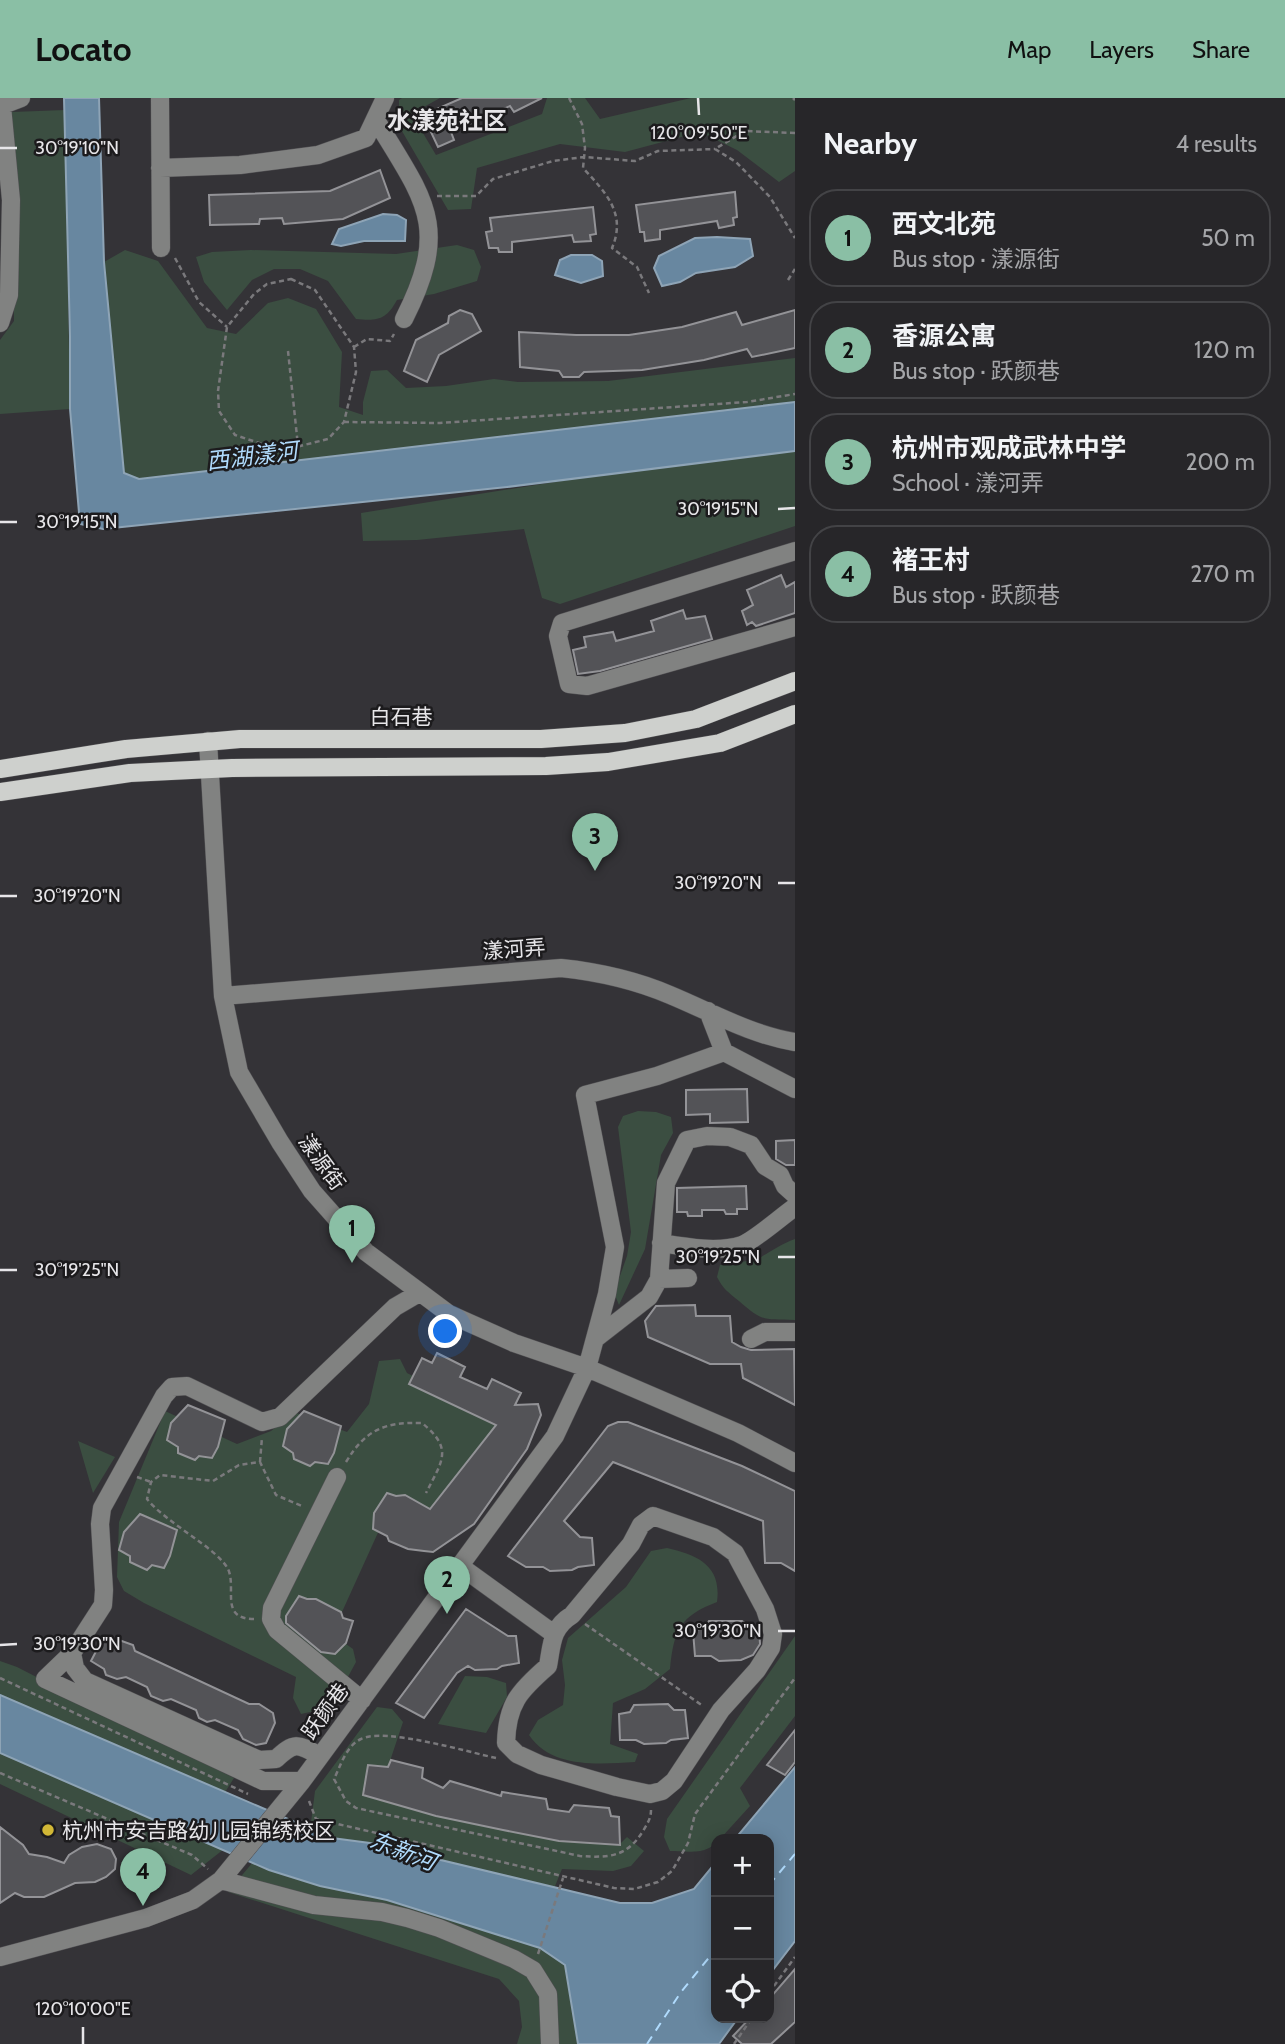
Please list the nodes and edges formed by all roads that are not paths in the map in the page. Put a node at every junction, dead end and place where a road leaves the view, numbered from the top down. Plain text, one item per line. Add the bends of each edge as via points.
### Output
1 (21, 98) edge
2 (160, 98) edge
3 (385, 98) edge
4 (1, 106) edge
5 (376, 120) junction
6 (160, 168) junction
7 (5, 223) edge
8 (161, 248) road end
9 (404, 319) road end
10 (0, 323) edge
11 (795, 551) edge
12 (795, 627) edge
13 (795, 681) edge
14 (795, 714) edge
15 (208, 741) junction
16 (0, 769) edge
17 (210, 769) junction
18 (0, 792) edge
19 (223, 996) junction
20 (708, 1011) junction
21 (795, 1042) edge
22 (724, 1052) junction
23 (795, 1089) edge
24 (795, 1195) edge
25 (795, 1207) edge
26 (661, 1243) junction
27 (688, 1278) dead end
28 (659, 1279) junction
29 (419, 1293) junction
30 (795, 1332) edge
31 (595, 1339) junction
32 (751, 1339) dead end
33 (587, 1368) junction
34 (795, 1463) edge
35 (337, 1476) road end
36 (460, 1566) junction
37 (554, 1633) junction
38 (72, 1653) junction
39 (362, 1700) junction
40 (320, 1756) junction
41 (302, 1782) junction
42 (221, 1880) junction
43 (0, 1956) edge
44 (550, 2044) edge

1 - 4 street
2 - 6 street
3 - 5 street
4 - 7 street via 11,200
5 - 6 street via 366,138 318,155 240,165
5 - 9 street via 420,191 429,218 424,273
6 - 8 street
7 - 10 street via 9,295
11 - 12 street via 562,623 558,636 569,684 587,686
13 - 15 main road, 白石巷 via 696,719 625,733 541,739
14 - 17 main road via 720,743 608,762
15 - 16 main road, 白石巷
15 - 17 street, 漾源街
17 - 18 main road via 130,773
17 - 19 street, 漾源街
19 - 20 street, 漾河弄 via 561,968 635,982
19 - 29 street, 漾源街 via 239,1072 312,1191 366,1252
20 - 21 street, 漾河弄 via 770,1038
20 - 22 street
22 - 23 street
22 - 31 street, 跃颜巷 via 585,1095 615,1247
24 - 26 street via 751,1145 730,1137 687,1140 666,1183
25 - 26 street via 743,1245
26 - 28 street
27 - 28 street
28 - 31 street via 649,1297
29 - 33 street, 漾源街 via 449,1314
29 - 38 street via 395,1307 280,1417 262,1422 187,1386 173,1387 164,1395 102,1508 103,1605
30 - 32 street via 765,1332
31 - 33 street, 跃颜巷
33 - 34 street, 漾源街 via 738,1433
33 - 36 street, 跃颜巷 via 555,1436
35 - 39 street via 272,1608 271,1619 277,1630
36 - 37 street
36 - 39 street, 跃颜巷
37 - 37 street via 631,1544 640,1525 653,1516 713,1537 735,1553 773,1634 771,1648 757,1670 717,1716 674,1781 650,1794 541,1765 506,1744 512,1705 523,1687 548,1667
38 - 40 street via 75,1668 85,1681 259,1760 276,1759 289,1746 302,1745
38 - 41 street via 45,1678 262,1781
39 - 40 street, 跃颜巷
40 - 41 street, 跃颜巷
41 - 42 street, 跃颜巷
42 - 43 street, 跃颜巷 via 193,1900 146,1918
42 - 44 street via 314,1905 407,1918 475,1942 533,1970 548,1994

